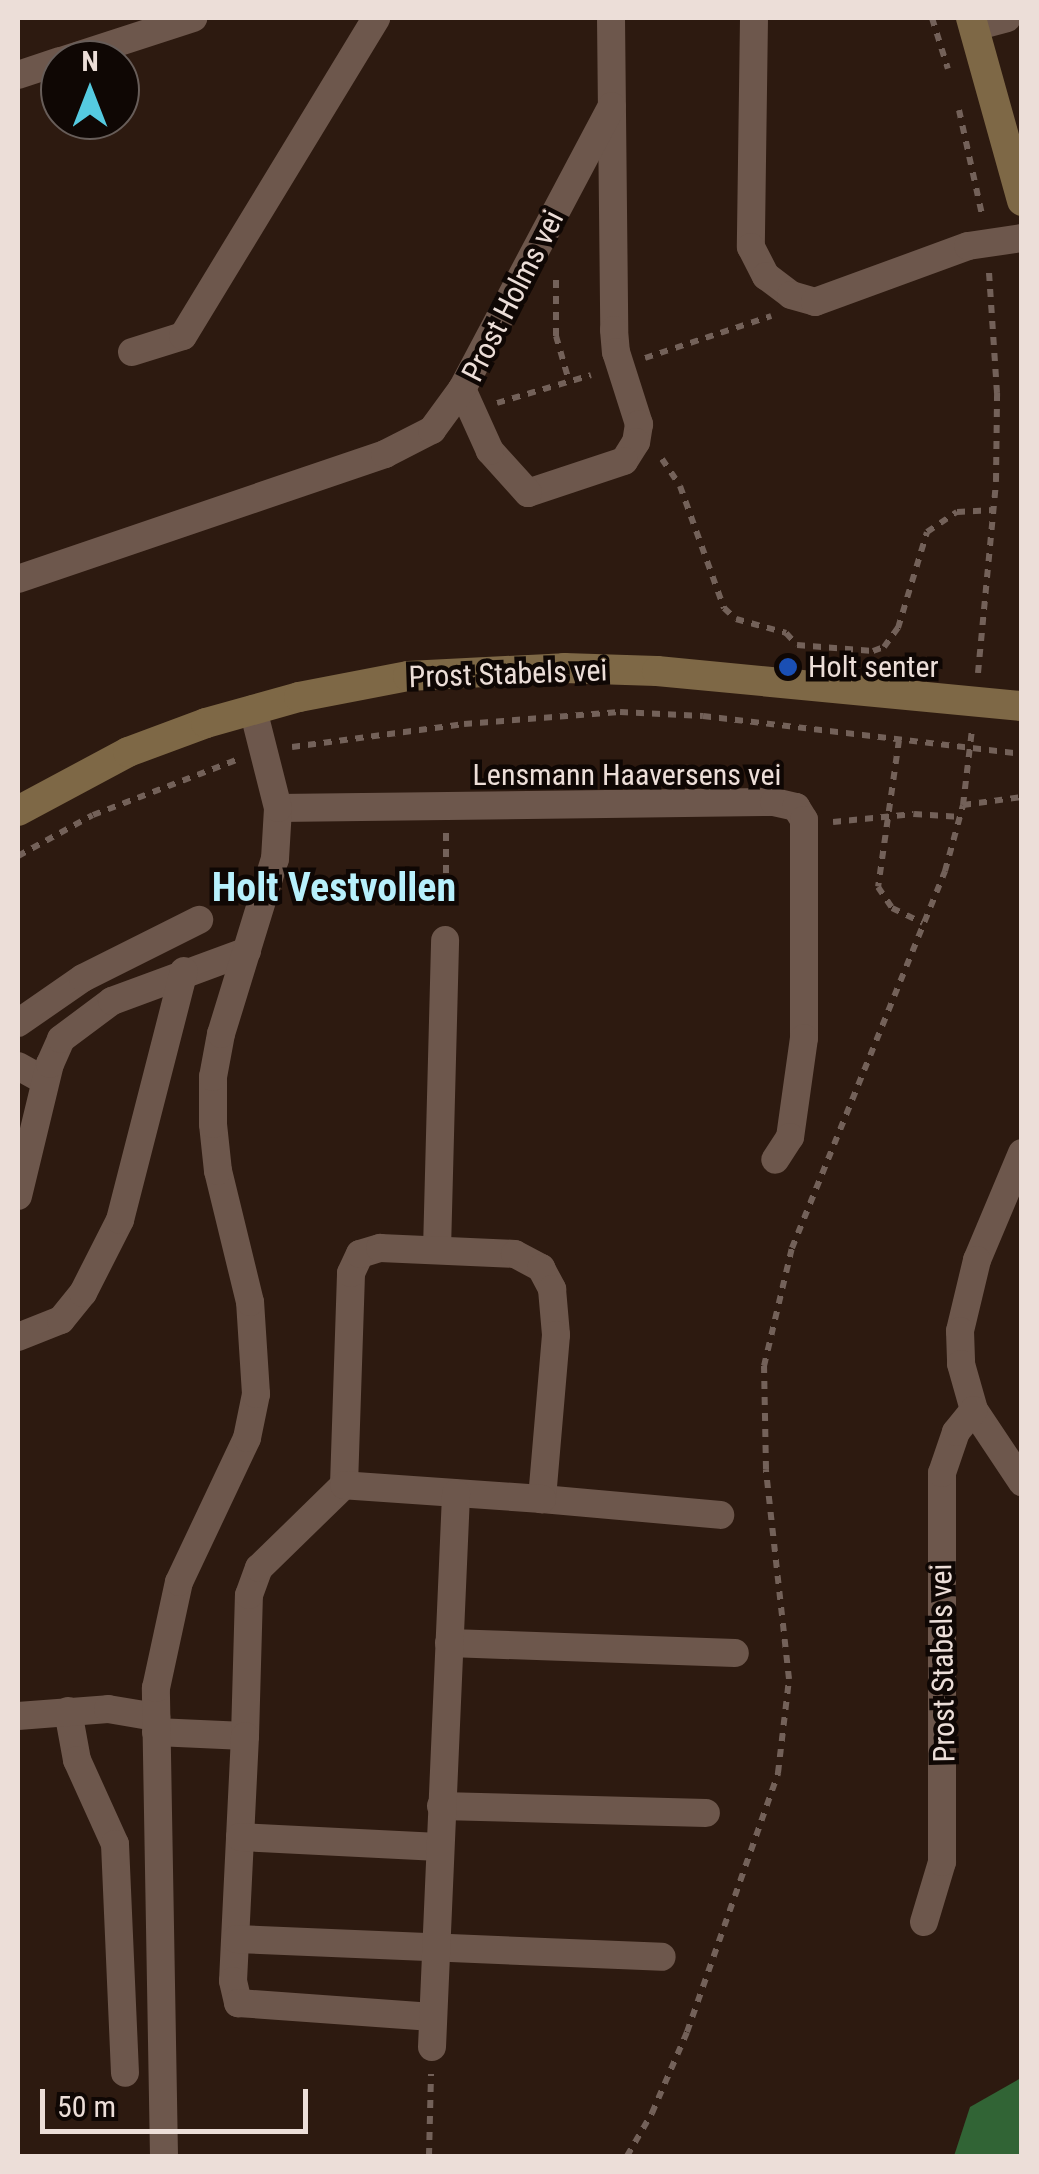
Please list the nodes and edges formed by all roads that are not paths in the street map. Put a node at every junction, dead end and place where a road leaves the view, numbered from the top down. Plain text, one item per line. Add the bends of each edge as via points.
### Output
1 (193, 18) edge
2 (376, 18) edge
3 (611, 18) edge
4 (754, 18) edge
5 (1007, 18) edge
6 (972, 22) edge
7 (126, 40) edge
8 (612, 106) junction
9 (1022, 201) edge
10 (1022, 238) edge
11 (132, 352) dead end
12 (462, 389) junction
13 (18, 579) edge
14 (1022, 706) edge
15 (253, 708) junction
16 (278, 808) junction
17 (18, 811) edge
18 (199, 920) dead end
19 (445, 940) road end
20 (247, 951) junction
21 (184, 971) junction
22 (18, 1023) edge
23 (18, 1066) edge
24 (45, 1081) junction
25 (1022, 1152) edge
26 (775, 1160) dead end
27 (18, 1196) edge
28 (438, 1250) junction
29 (18, 1337) edge
30 (974, 1410) junction
31 (1022, 1482) edge
32 (344, 1485) junction
33 (456, 1494) junction
34 (542, 1500) junction
35 (720, 1516) dead end
36 (449, 1643) junction
37 (735, 1653) dead end
38 (68, 1712) junction
39 (18, 1716) edge
40 (156, 1724) junction
41 (245, 1736) junction
42 (441, 1806) junction
43 (706, 1813) dead end
44 (240, 1837) junction
45 (439, 1847) junction
46 (924, 1922) dead end
47 (236, 1939) junction
48 (435, 1949) junction
49 (662, 1957) dead end
50 (432, 2016) junction
51 (432, 2048) road end
52 (125, 2073) dead end
53 (164, 2156) edge

1 - 7 street
2 - 11 street via 184,336
3 - 8 street, Prost Holms vei
4 - 10 street via 751,247 766,276 791,295 815,302 986,242
5 - 6 street
6 - 9 street
8 - 12 street, Prost Holms vei
8 - 12 street, Prost Holms vei via 616,352 640,424 636,442 624,461 528,493 490,452
12 - 13 street via 432,430 384,454
14 - 15 street, Prost Stabels vei via 701,674 564,668 408,676
15 - 16 street
15 - 17 street, Prost Stabels vei via 128,752
16 - 20 street via 275,859
16 - 26 street, Lensmann Haaversens vei via 774,802 796,807 804,820 804,1038 790,1137
18 - 22 street via 84,978
19 - 28 street
20 - 21 street
20 - 40 street via 221,1034 213,1124 250,1302 256,1394 247,1438 179,1582 165,1632
21 - 24 street via 82,1019 60,1039
21 - 29 street via 120,1220 83,1294 62,1320
23 - 24 street
24 - 27 street
25 - 30 street via 965,1296 961,1364
28 - 32 street via 380,1248 360,1254 351,1273
28 - 34 street via 515,1254 541,1268 552,1289 556,1335
30 - 31 street
30 - 46 street, Prost Stabels vei via 956,1432 942,1473 942,1862
32 - 33 street
32 - 41 street via 259,1568 250,1595
33 - 34 street
33 - 36 street
34 - 35 street
36 - 37 street
36 - 42 street
38 - 39 street
38 - 40 street via 108,1709
38 - 52 street via 76,1760 115,1844
40 - 41 street
40 - 53 street
41 - 44 street
42 - 43 street
42 - 45 street
44 - 45 street
44 - 47 street
45 - 48 street
47 - 48 street
47 - 50 street via 238,2003
48 - 49 street
48 - 50 street
50 - 51 street

